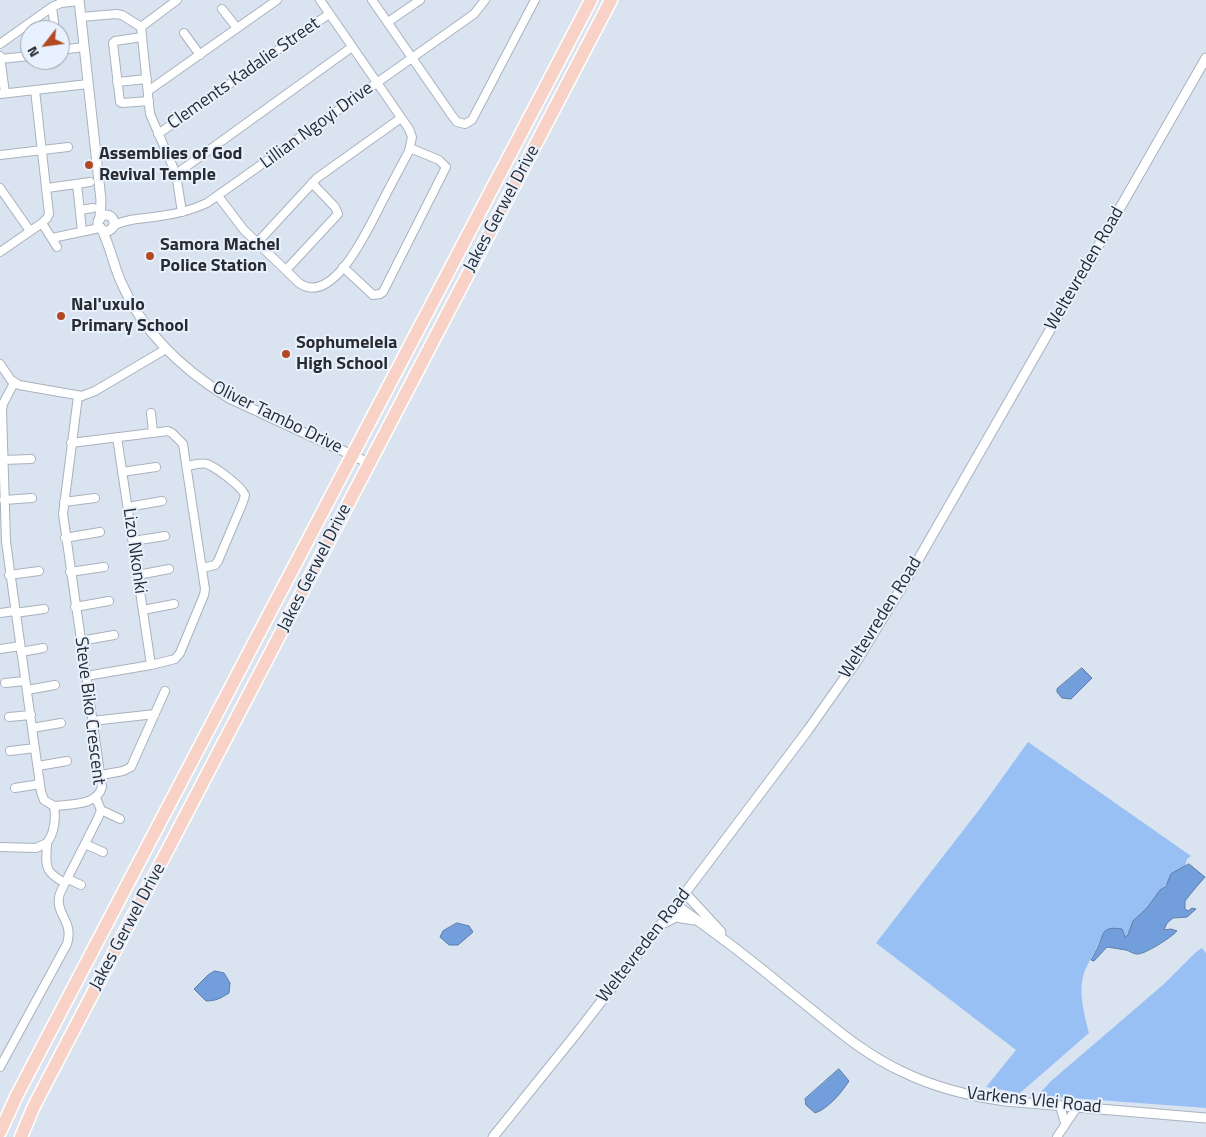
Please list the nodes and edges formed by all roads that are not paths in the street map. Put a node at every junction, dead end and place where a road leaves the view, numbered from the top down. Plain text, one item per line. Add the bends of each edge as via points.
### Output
1 (79, 0) edge
2 (177, 0) edge
3 (320, 0) edge
4 (372, 0) edge
5 (420, 0) edge
6 (485, 0) edge
7 (535, 0) edge
8 (591, 0) edge
9 (611, 0) edge
10 (274, 1) edge
11 (166, 3) edge
12 (52, 7) junction
13 (222, 9) dead end
14 (329, 14) junction
15 (81, 17) junction
16 (54, 20) edge
17 (388, 22) junction
18 (141, 27) junction
19 (237, 28) junction
20 (184, 33) dead end
21 (142, 37) junction
22 (0, 44) edge
23 (84, 47) junction
24 (352, 47) junction
25 (70, 49) edge
26 (200, 54) junction
27 (0, 56) edge
28 (20, 57) edge
29 (412, 57) junction
30 (1206, 58) edge
31 (0, 60) edge
32 (147, 80) junction
33 (117, 82) junction
34 (377, 82) junction
35 (88, 84) junction
36 (35, 90) junction
37 (148, 90) junction
38 (3, 93) edge
39 (149, 101) junction
40 (401, 118) junction
41 (158, 134) junction
42 (68, 147) dead end
43 (410, 148) junction
44 (42, 150) junction
45 (0, 155) edge
46 (176, 174) junction
47 (90, 182) dead end
48 (77, 184) junction
49 (312, 184) junction
50 (0, 188) edge
51 (47, 188) junction
52 (218, 196) junction
53 (101, 200) junction
54 (93, 208) dead end
55 (80, 210) junction
56 (182, 212) junction
57 (112, 222) junction
58 (42, 223) junction
59 (99, 225) junction
60 (30, 231) junction
61 (82, 231) junction
62 (52, 238) junction
63 (257, 243) junction
64 (109, 246) junction
65 (57, 247) dead end
66 (0, 252) edge
67 (343, 267) junction
68 (286, 270) junction
69 (166, 349) junction
70 (0, 364) edge
71 (14, 383) junction
72 (78, 396) junction
73 (2, 404) edge
74 (151, 413) dead end
75 (153, 432) junction
76 (117, 437) junction
77 (1, 438) edge
78 (71, 443) junction
79 (352, 455) junction
80 (31, 459) dead end
81 (3, 460) junction
82 (369, 463) junction
83 (187, 466) junction
84 (156, 467) dead end
85 (122, 472) junction
86 (2, 473) edge
87 (32, 498) dead end
88 (96, 498) dead end
89 (162, 501) dead end
90 (64, 502) junction
91 (3, 505) edge
92 (128, 507) junction
93 (100, 532) dead end
94 (165, 536) dead end
95 (66, 538) junction
96 (133, 541) junction
97 (3, 542) edge
98 (104, 567) dead end
99 (202, 568) junction
100 (169, 569) dead end
101 (39, 571) dead end
102 (70, 572) junction
103 (138, 575) junction
104 (9, 576) junction
105 (0, 578) edge
106 (109, 601) dead end
107 (174, 604) dead end
108 (75, 607) junction
109 (44, 609) dead end
110 (143, 610) junction
111 (15, 612) junction
112 (0, 613) edge
113 (114, 635) dead end
114 (80, 641) junction
115 (43, 648) dead end
116 (0, 649) edge
117 (21, 649) junction
118 (151, 665) junction
119 (86, 676) junction
120 (25, 681) junction
121 (5, 683) dead end
122 (55, 685) dead end
123 (27, 690) junction
124 (165, 691) dead end
125 (155, 714) junction
126 (30, 715) junction
127 (9, 717) dead end
128 (92, 722) junction
129 (61, 723) dead end
130 (32, 728) junction
131 (35, 748) junction
132 (10, 751) dead end
133 (67, 761) dead end
134 (38, 766) junction
135 (101, 775) junction
136 (40, 784) junction
137 (15, 788) dead end
138 (96, 798) junction
139 (54, 806) junction
140 (101, 810) junction
141 (120, 819) dead end
142 (46, 843) junction
143 (85, 844) junction
144 (0, 848) edge
145 (103, 852) dead end
146 (66, 881) junction
147 (81, 885) dead end
148 (685, 893) junction
149 (676, 905) junction
150 (701, 923) junction
151 (661, 924) junction
152 (729, 942) junction
153 (0, 1067) edge
154 (1060, 1106) junction
155 (1077, 1107) junction
156 (1206, 1118) edge
157 (1065, 1124) junction
158 (0, 1132) edge
159 (20, 1137) edge
160 (493, 1137) edge
161 (1057, 1137) edge

1 - 12 street
1 - 15 street, Oliver Tambo Drive
2 - 11 street
3 - 14 street
4 - 17 street
5 - 17 street
6 - 29 street, Lillian Ngoyi Drive via 474,14
7 - 29 street via 469,124 457,122
8 - 79 highway, Jakes Gerwel Drive
9 - 82 highway, Jakes Gerwel Drive
10 - 19 street
11 - 18 street
12 - 16 street
12 - 22 street
13 - 19 street
14 - 24 street
14 - 41 street, Clements Kadalie Street
15 - 18 street via 119,14
15 - 23 street, Oliver Tambo Drive
17 - 29 street
18 - 21 street
19 - 26 street
20 - 26 street
21 - 32 street
21 - 33 street via 113,42
23 - 25 street
23 - 35 street, Oliver Tambo Drive
24 - 34 street
24 - 46 street
26 - 37 street
27 - 31 street
28 - 31 street
29 - 34 street, Lillian Ngoyi Drive
30 - 148 street, Weltevreden Road via 863,652
31 - 38 street
32 - 33 street
32 - 37 street
33 - 39 street via 121,102
34 - 40 street
34 - 52 street, Lillian Ngoyi Drive
35 - 36 street
35 - 53 street, Oliver Tambo Drive
36 - 38 street
36 - 44 street
37 - 39 street
39 - 41 street
40 - 43 street via 411,133
40 - 49 street
41 - 46 street
42 - 44 street
43 - 67 street via 363,238
43 - 67 street via 439,160 446,167 382,292 373,295
44 - 45 street
44 - 51 street
46 - 56 street
47 - 48 street
48 - 51 street
48 - 55 street
49 - 63 street
49 - 68 street via 336,207 338,214
50 - 60 street
51 - 58 street via 49,214
52 - 56 street, Lillian Ngoyi Drive
52 - 63 street
53 - 57 street, Oliver Tambo Drive
53 - 59 street, Oliver Tambo Drive
54 - 55 street
55 - 61 street
56 - 57 street, Lillian Ngoyi Drive
57 - 59 street via 106,231
57 - 59 street via 104,216
57 - 64 street, Oliver Tambo Drive
58 - 60 street
58 - 62 street
59 - 61 street
59 - 64 street, Oliver Tambo Drive
60 - 66 street
61 - 62 street
62 - 65 street
63 - 68 street
64 - 69 street, Oliver Tambo Drive via 121,283 133,306
67 - 68 street via 325,284 311,289
69 - 72 street via 84,396
69 - 79 street, Oliver Tambo Drive via 197,377 229,398
70 - 71 street
71 - 72 street
71 - 73 street
72 - 78 street, Steve Biko Crescent
73 - 77 street
74 - 75 street
75 - 76 street
75 - 83 street via 168,431 181,441
76 - 78 street
76 - 85 street, Lizo Nkonki
77 - 81 street
78 - 90 street, Steve Biko Crescent
79 - 82 street, Oliver Tambo Drive
79 - 158 highway, Jakes Gerwel Drive
80 - 81 street
81 - 86 street
82 - 159 highway, Jakes Gerwel Drive
83 - 99 street
83 - 99 street via 211,466 240,486 245,495 218,561
84 - 85 street
85 - 92 street, Lizo Nkonki
86 - 91 street
87 - 91 street
88 - 90 street
89 - 92 street
90 - 95 street, Steve Biko Crescent
91 - 97 street
92 - 96 street, Lizo Nkonki
93 - 95 street
94 - 96 street
95 - 102 street, Steve Biko Crescent
96 - 103 street, Lizo Nkonki
97 - 104 street
98 - 102 street
99 - 118 street via 205,592 180,653 173,660
100 - 103 street
101 - 104 street
102 - 108 street, Steve Biko Crescent
103 - 110 street, Lizo Nkonki
104 - 105 street
104 - 111 street
106 - 108 street
107 - 110 street
108 - 114 street, Steve Biko Crescent
109 - 111 street
110 - 118 street, Lizo Nkonki
111 - 112 street
111 - 117 street
113 - 114 street
114 - 119 street, Steve Biko Crescent
115 - 117 street
116 - 117 street
117 - 120 street
118 - 119 street
119 - 128 street, Steve Biko Crescent
120 - 121 street
120 - 123 street
122 - 123 street
123 - 126 street
124 - 125 street
125 - 128 street
125 - 135 street via 131,767
126 - 127 street
126 - 130 street
128 - 135 street, Steve Biko Crescent
129 - 130 street
130 - 131 street
131 - 132 street
131 - 134 street
133 - 134 street
134 - 136 street
135 - 138 street, Steve Biko Crescent via 102,787
136 - 137 street
136 - 139 street via 44,800
138 - 139 street, Steve Biko Crescent
138 - 140 street
139 - 142 street via 53,830
140 - 141 street
140 - 143 street
142 - 144 street via 36,848
142 - 146 street via 49,871
143 - 145 street
143 - 146 street
146 - 147 street
146 - 153 street via 58,900 68,925 67,944
148 - 149 street, Weltevreden Road
148 - 152 street, Varkens Vlei Road
149 - 150 street, Varkens Vlei Road
149 - 151 street, Weltevreden Road
150 - 151 street via 676,917
150 - 152 street, Varkens Vlei Road
151 - 160 street, Weltevreden Road
152 - 154 street, Varkens Vlei Road via 858,1045 902,1072 929,1084 974,1096
154 - 155 street, Varkens Vlei Road
154 - 157 street
155 - 156 street, Varkens Vlei Road
155 - 157 street
157 - 161 street

